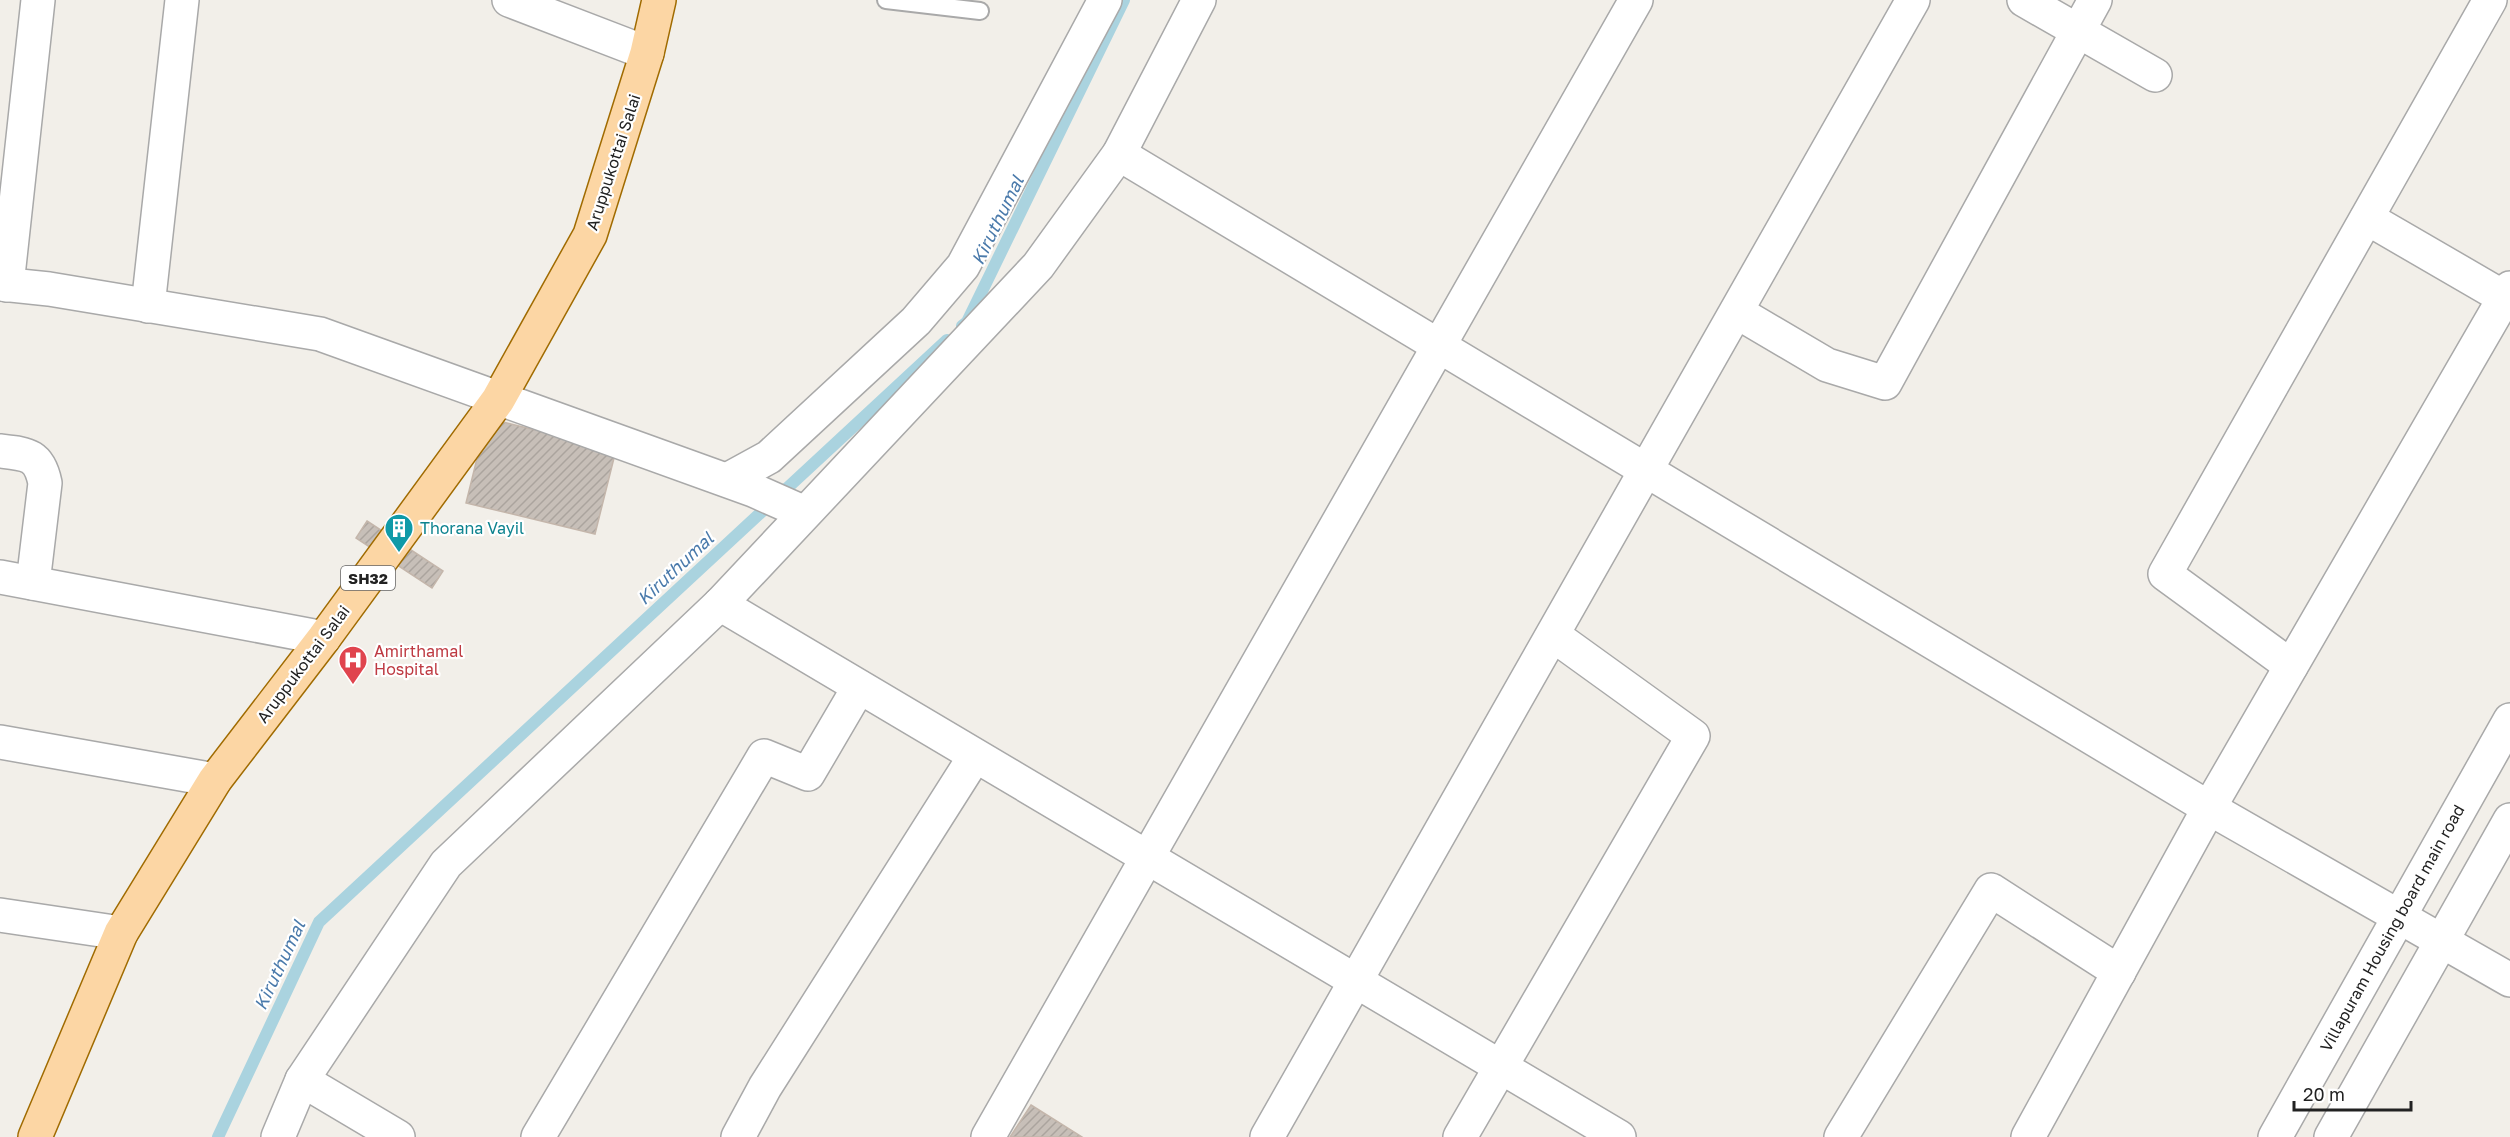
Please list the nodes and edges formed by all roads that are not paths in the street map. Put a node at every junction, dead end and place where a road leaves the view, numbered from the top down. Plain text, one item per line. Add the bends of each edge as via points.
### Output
1 (38, 0) edge
2 (182, 0) edge
3 (509, 0) edge
4 (659, 0) edge
5 (886, 0) edge
6 (1105, 0) edge
7 (1199, 0) edge
8 (1636, 0) edge
9 (1913, 0) edge
10 (2024, 0) edge
11 (2095, 0) edge
12 (2490, 0) edge
13 (980, 11) dead end
14 (2077, 30) junction
15 (647, 53) junction
16 (2155, 75) dead end
17 (1119, 154) junction
18 (2367, 218) junction
19 (4, 285) edge
20 (2508, 296) edge
21 (148, 306) junction
22 (1737, 312) junction
23 (1439, 347) junction
24 (498, 400) junction
25 (0, 451) edge
26 (1646, 470) junction
27 (740, 485) junction
28 (796, 509) junction
29 (0, 577) edge
30 (33, 583) junction
31 (720, 604) junction
32 (1553, 635) junction
33 (324, 638) junction
34 (2291, 666) junction
35 (859, 687) junction
36 (2510, 720) edge
37 (0, 742) edge
38 (975, 756) junction
39 (215, 780) junction
40 (2209, 808) junction
41 (2510, 820) edge
42 (1147, 858) junction
43 (0, 915) edge
44 (2400, 916) junction
45 (121, 933) junction
46 (2443, 939) junction
47 (2119, 972) junction
48 (2510, 980) edge
49 (1355, 981) junction
50 (1499, 1066) junction
51 (302, 1080) junction
52 (35, 1137) edge
53 (278, 1137) edge
54 (398, 1137) edge
55 (538, 1137) edge
56 (738, 1137) edge
57 (987, 1137) edge
58 (1267, 1137) edge
59 (1460, 1137) edge
60 (1619, 1137) edge
61 (1841, 1137) edge
62 (2028, 1137) edge
63 (2275, 1137) edge
64 (2331, 1137) edge

1 - 19 street
2 - 21 street
3 - 15 street
4 - 15 main road, Aruppukottai Salai / SH32
5 - 13 lane
6 - 27 street via 963,266 916,321
7 - 17 street
8 - 23 street
9 - 22 street
10 - 14 street
11 - 14 street
12 - 18 street
14 - 16 street
14 - 22 street via 1885,383 1827,365
15 - 24 main road, Aruppukottai Salai / SH32 via 590,235
17 - 23 street
17 - 28 street via 1038,266
18 - 20 street
18 - 34 street via 2165,574
19 - 21 street
20 - 34 street
21 - 24 street via 320,334
22 - 26 street
23 - 26 street
23 - 42 street
24 - 27 street
24 - 33 main road, Aruppukottai Salai / SH32
25 - 30 street via 34,458 42,466 45,483
26 - 32 street
26 - 40 street
27 - 28 street
28 - 31 street
29 - 30 street
30 - 33 street
31 - 35 street
31 - 51 street via 446,864
32 - 49 street
32 - 50 street via 1692,736
33 - 39 main road, Aruppukottai Salai / SH32
34 - 40 street
35 - 38 street
35 - 55 street via 808,774 764,756
36 - 44 street, Villapuram Housing board main road
37 - 39 street
38 - 42 street
38 - 56 street
39 - 45 main road, Aruppukottai Salai / SH32
40 - 44 street
40 - 47 street
41 - 46 street
42 - 49 street
42 - 57 street
43 - 45 street
44 - 46 street
44 - 63 street, Villapuram Housing board main road
45 - 52 main road, Aruppukottai Salai / SH32
46 - 48 street
46 - 64 street
47 - 61 street via 1991,890
47 - 62 street
49 - 50 street
49 - 58 street
50 - 59 street
50 - 60 street
51 - 53 street
51 - 54 street

